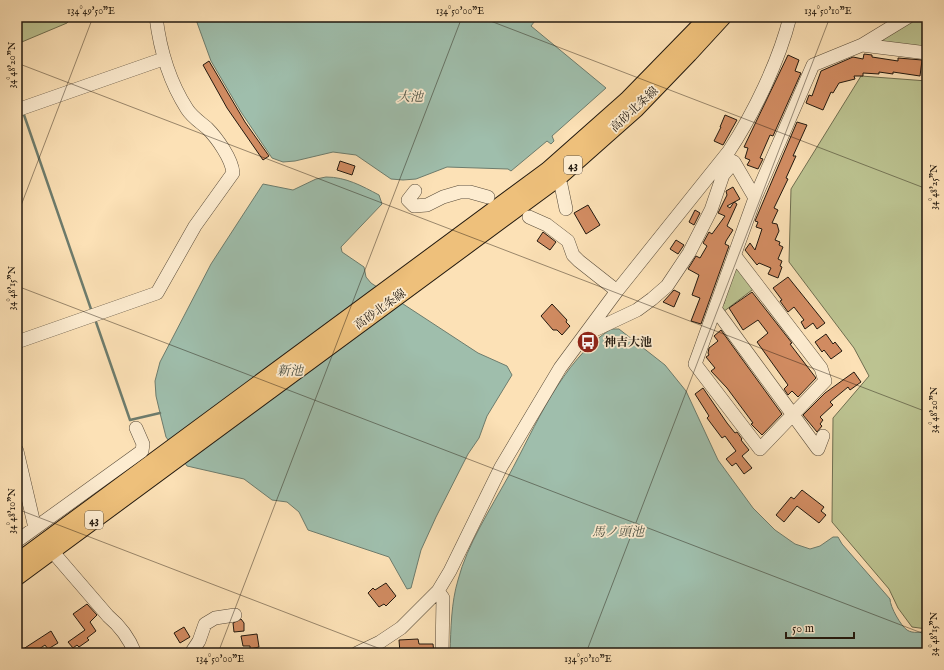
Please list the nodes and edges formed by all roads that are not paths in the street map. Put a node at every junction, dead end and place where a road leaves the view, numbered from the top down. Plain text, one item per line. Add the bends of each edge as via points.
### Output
1 (156, 17) edge
2 (708, 17) edge
3 (722, 17) edge
4 (790, 17) edge
5 (908, 17) edge
6 (862, 45) junction
7 (927, 53) edge
8 (163, 59) junction
9 (17, 110) edge
10 (729, 159) junction
11 (557, 178) junction
12 (415, 192) dead end
13 (488, 198) dead end
14 (754, 198) junction
15 (566, 209) dead end
16 (529, 217) dead end
17 (735, 256) junction
18 (402, 285) junction
19 (617, 290) junction
20 (716, 310) junction
21 (583, 335) junction
22 (17, 342) edge
23 (793, 415) junction
24 (136, 428) dead end
25 (822, 436) dead end
26 (17, 450) edge
27 (166, 459) junction
28 (35, 528) junction
29 (17, 541) edge
30 (52, 551) junction
31 (17, 562) edge
32 (17, 577) edge
33 (438, 591) junction
34 (235, 615) dead end
35 (135, 653) edge
36 (191, 653) edge
37 (357, 653) edge
38 (442, 653) edge

1 - 8 street
2 - 18 main road, 高砂北条線 / 43 via 627,100 548,170
3 - 11 main road, 高砂北条線 / 43 via 636,109
4 - 10 street via 753,110
5 - 6 street
6 - 7 street
6 - 14 street via 813,65
8 - 9 street
8 - 22 street via 188,111 208,129 233,167 233,173 195,226 157,294
10 - 14 street
10 - 19 street
10 - 21 street via 711,210 689,253 667,286 637,310
11 - 15 street
11 - 18 main road, 高砂北条線 / 43
12 - 13 street via 408,200 414,206 426,205 460,192 470,192
14 - 17 street
16 - 19 street via 547,225 568,240 573,255
17 - 20 street
17 - 23 street via 821,368 825,381
18 - 27 main road, 高砂北条線 / 43
19 - 21 street
20 - 23 street
20 - 23 street via 693,370 760,449
21 - 33 street via 560,368 501,467
23 - 25 street via 818,449
24 - 28 street via 143,444 142,451
26 - 28 street
27 - 30 main road, 高砂北条線 / 43
27 - 31 main road, 高砂北条線 / 43
28 - 29 street
30 - 32 main road, 高砂北条線 / 43
30 - 35 street via 118,625
33 - 37 street via 401,628
33 - 38 street via 443,598
34 - 36 street via 215,618 205,624

